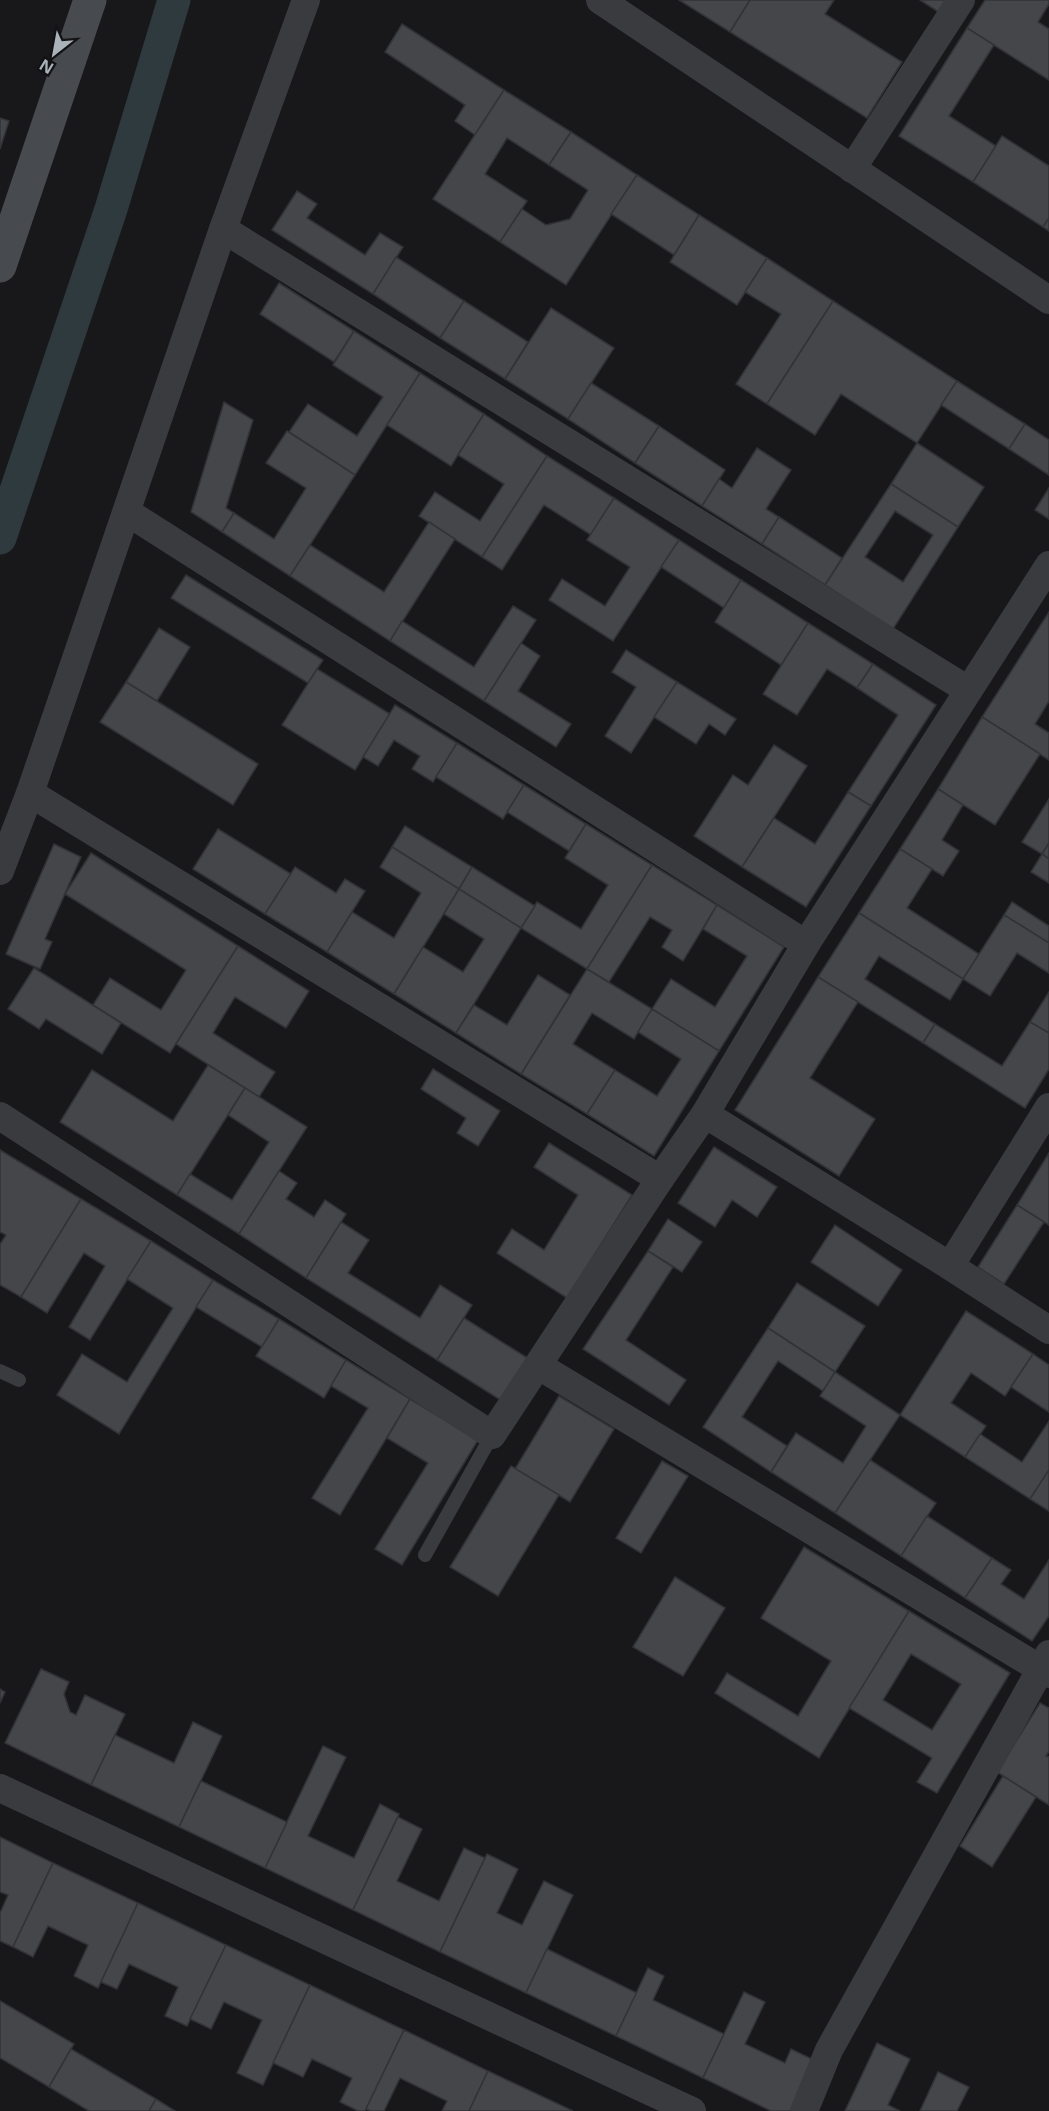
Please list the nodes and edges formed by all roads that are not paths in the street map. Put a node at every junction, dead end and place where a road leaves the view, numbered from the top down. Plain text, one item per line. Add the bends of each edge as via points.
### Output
1 (90, 0) edge
2 (306, 0) edge
3 (961, 0) edge
4 (607, 2) edge
5 (852, 169) junction
6 (223, 229) junction
7 (0, 266) edge
8 (1049, 300) edge
9 (127, 512) junction
10 (1049, 565) edge
11 (968, 690) junction
12 (30, 793) junction
13 (0, 871) edge
14 (806, 944) junction
15 (1049, 1107) edge
16 (705, 1114) junction
17 (0, 1116) edge
18 (660, 1179) junction
19 (950, 1266) junction
20 (1049, 1330) edge
21 (538, 1366) junction
22 (0, 1371) edge
23 (19, 1380) dead end
24 (492, 1435) junction
25 (425, 1555) dead end
26 (1046, 1666) edge
27 (0, 1788) edge
28 (692, 2111) edge
29 (804, 2111) edge

1 - 7 street
2 - 6 street
3 - 5 street
4 - 5 street
5 - 8 street
6 - 9 street
6 - 11 street
9 - 12 street
9 - 14 street
10 - 11 street
11 - 14 street
12 - 13 street
12 - 18 street
14 - 16 street
15 - 19 street
16 - 18 street
16 - 19 street
17 - 24 street
18 - 21 street
19 - 20 street
21 - 24 street
21 - 26 street
22 - 23 lane
24 - 25 lane
26 - 29 street via 829,2050
27 - 28 street

